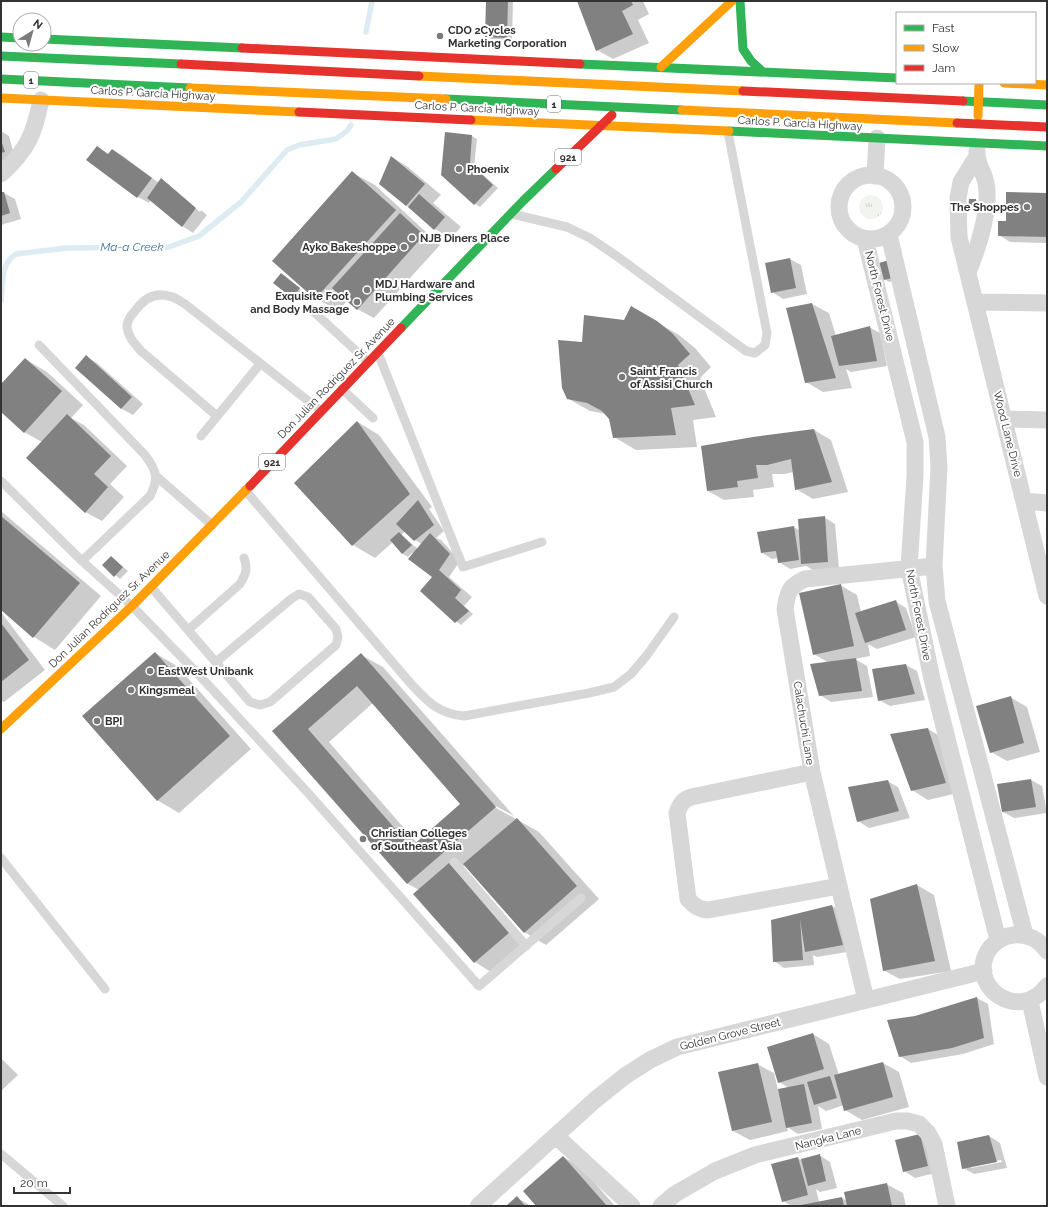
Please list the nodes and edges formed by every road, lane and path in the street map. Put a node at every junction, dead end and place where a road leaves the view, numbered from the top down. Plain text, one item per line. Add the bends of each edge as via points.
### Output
1 (732, 1) edge
2 (740, 1) edge
3 (1, 37) edge
4 (12, 38) edge
5 (52, 39) edge
6 (106, 42) junction
7 (220, 47) junction
8 (329, 52) junction
9 (1, 56) edge
10 (427, 56) junction
11 (520, 61) junction
12 (661, 67) junction
13 (730, 70) junction
14 (763, 72) junction
15 (797, 73) junction
16 (880, 77) junction
17 (896, 78) edge
18 (1, 79) edge
19 (979, 84) edge
20 (1026, 84) edge
21 (1047, 85) edge
22 (1, 98) edge
23 (41, 100) junction
24 (104, 103) junction
25 (1047, 104) edge
26 (218, 108) junction
27 (326, 113) junction
28 (425, 118) junction
29 (518, 122) junction
30 (600, 126) junction
31 (1047, 127) edge
32 (728, 132) junction
33 (795, 135) junction
34 (877, 138) junction
35 (1047, 146) edge
36 (976, 150) junction
37 (1, 174) edge
38 (875, 176) junction
39 (510, 214) junction
40 (889, 235) junction
41 (865, 239) junction
42 (968, 272) junction
43 (905, 301) junction
44 (975, 302) junction
45 (1047, 303) edge
46 (882, 306) junction
47 (313, 311) dead end
48 (39, 345) dead end
49 (378, 352) junction
50 (368, 362) junction
51 (260, 364) junction
52 (342, 388) junction
53 (321, 411) junction
54 (217, 416) junction
55 (373, 418) dead end
56 (1004, 419) junction
57 (1047, 420) edge
58 (201, 436) dead end
59 (156, 476) junction
60 (1, 481) edge
61 (246, 490) junction
62 (1024, 501) junction
63 (1047, 502) edge
64 (212, 525) junction
65 (542, 542) dead end
66 (244, 558) dead end
67 (82, 561) junction
68 (934, 566) junction
69 (909, 568) junction
70 (151, 587) junction
71 (1047, 596) edge
72 (132, 606) junction
73 (674, 617) dead end
74 (188, 630) junction
75 (216, 662) junction
76 (1, 729) edge
77 (812, 772) junction
78 (1, 858) edge
79 (454, 862) dead end
80 (839, 886) junction
81 (581, 898) dead end
82 (1025, 935) junction
83 (998, 940) junction
84 (526, 946) junction
85 (1047, 951) edge
86 (984, 971) junction
87 (1047, 986) edge
88 (105, 989) dead end
89 (866, 1000) junction
90 (1030, 1000) junction
91 (1047, 1077) edge
92 (556, 1136) junction
93 (1, 1154) edge
94 (63, 1206) edge
95 (478, 1206) edge
96 (632, 1206) edge
97 (661, 1206) edge
98 (947, 1206) edge

1 - 12 main road, Don Julian Rodriguez Sr. Avenue
2 - 14 main road via 743,49
3 - 4 main road
5 - 6 main road
6 - 7 main road
6 - 24 main road
7 - 8 main road
7 - 26 main road
8 - 10 main road
8 - 27 main road
9 - 25 main road, 1
10 - 11 main road
10 - 28 main road
11 - 12 main road
11 - 29 main road
12 - 13 main road
12 - 30 main road, Don Julian Rodriguez Sr. Avenue
13 - 14 main road
13 - 32 main road
14 - 15 main road
15 - 16 main road
15 - 33 main road
16 - 17 main road
16 - 34 main road
18 - 31 main road, Carlos P. Garcia Highway / 1
19 - 36 main road
20 - 21 main road
22 - 23 main road, Carlos P. Garcia Highway / 1
23 - 24 main road, Carlos P. Garcia Highway / 1
23 - 37 street via 31,138 14,163
24 - 26 main road, Carlos P. Garcia Highway / 1
26 - 27 main road, Carlos P. Garcia Highway / 1
27 - 28 main road, Carlos P. Garcia Highway / 1
28 - 29 main road, Carlos P. Garcia Highway / 1
29 - 30 main road, Carlos P. Garcia Highway / 1
30 - 32 main road, Carlos P. Garcia Highway / 1
30 - 39 main road, Don Julian Rodriguez Sr. Avenue / 921
32 - 33 main road, Carlos P. Garcia Highway / 1
32 - 39 lane via 767,334 765,345 755,353 746,351 590,238 567,227
33 - 34 main road, Carlos P. Garcia Highway / 1
34 - 36 main road, Carlos P. Garcia Highway / 1
34 - 38 street
35 - 36 main road, Carlos P. Garcia Highway / 1
36 - 42 street via 986,183 987,200 977,251
36 - 42 street, Wood Lane Drive via 961,182 958,198 959,237
38 - 40 street via 886,179 895,186 904,206 897,227
38 - 41 street via 864,176 846,187 839,208 847,228
39 - 49 main road, Don Julian Rodriguez Sr. Avenue / 921
40 - 41 street
40 - 43 street, North Forest Drive
41 - 46 street, North Forest Drive
42 - 44 street, Wood Lane Drive
43 - 46 street
43 - 68 street, North Forest Drive via 937,437 939,467
44 - 45 street
44 - 56 street, Wood Lane Drive
46 - 69 street, North Forest Drive via 915,442
47 - 50 lane
48 - 59 lane via 145,455 152,464
49 - 50 main road, Don Julian Rodriguez Sr. Avenue / 921
49 - 65 lane via 463,567
50 - 52 main road, Don Julian Rodriguez Sr. Avenue / 921
51 - 53 lane
51 - 54 lane
51 - 54 lane via 186,304 172,297 160,295 142,301 130,316 127,326 133,342
52 - 53 main road, Don Julian Rodriguez Sr. Avenue / 921
52 - 55 lane
53 - 61 main road, Don Julian Rodriguez Sr. Avenue / 921
54 - 58 lane
56 - 57 street
56 - 62 street, Wood Lane Drive
59 - 64 lane
59 - 67 lane via 150,496
60 - 67 lane
61 - 64 main road, Don Julian Rodriguez Sr. Avenue / 921
61 - 73 lane via 412,685 434,706 452,715 464,716 614,688 631,674
62 - 63 street
62 - 71 street, Wood Lane Drive
64 - 70 main road, Don Julian Rodriguez Sr. Avenue / 921
66 - 74 lane via 247,565 246,575 240,584
67 - 72 lane
68 - 69 street, Calachuchi Lane
68 - 82 street, North Forest Drive via 937,601
69 - 77 street, Calachuchi Lane via 805,579 794,584 789,591 785,610
69 - 83 street, North Forest Drive via 932,678
70 - 72 main road, Don Julian Rodriguez Sr. Avenue / 921
70 - 74 lane
72 - 76 main road, Don Julian Rodriguez Sr. Avenue / 921
72 - 84 lane via 310,794 479,986
74 - 75 lane
75 - 75 lane via 250,702 260,705 270,702 336,645 338,637 336,629 308,597 299,594
77 - 80 street, Calachuchi Lane
77 - 80 street via 683,800 677,813 688,899 697,907 708,910
78 - 88 lane
79 - 84 lane
80 - 89 street, Calachuchi Lane
81 - 84 lane
82 - 83 street via 1015,934
82 - 85 street via 1038,941
83 - 86 street via 989,950
86 - 89 street, Golden Grove Street
86 - 90 street via 989,986 1000,997 1014,1002
87 - 90 street
89 - 92 street, Golden Grove Street via 677,1047 625,1076
90 - 91 street
92 - 95 street, Golden Grove Street
92 - 96 street
93 - 94 lane
97 - 98 street, Nangka Lane via 675,1194 715,1171 755,1155 896,1121 919,1124 928,1133 934,1144

